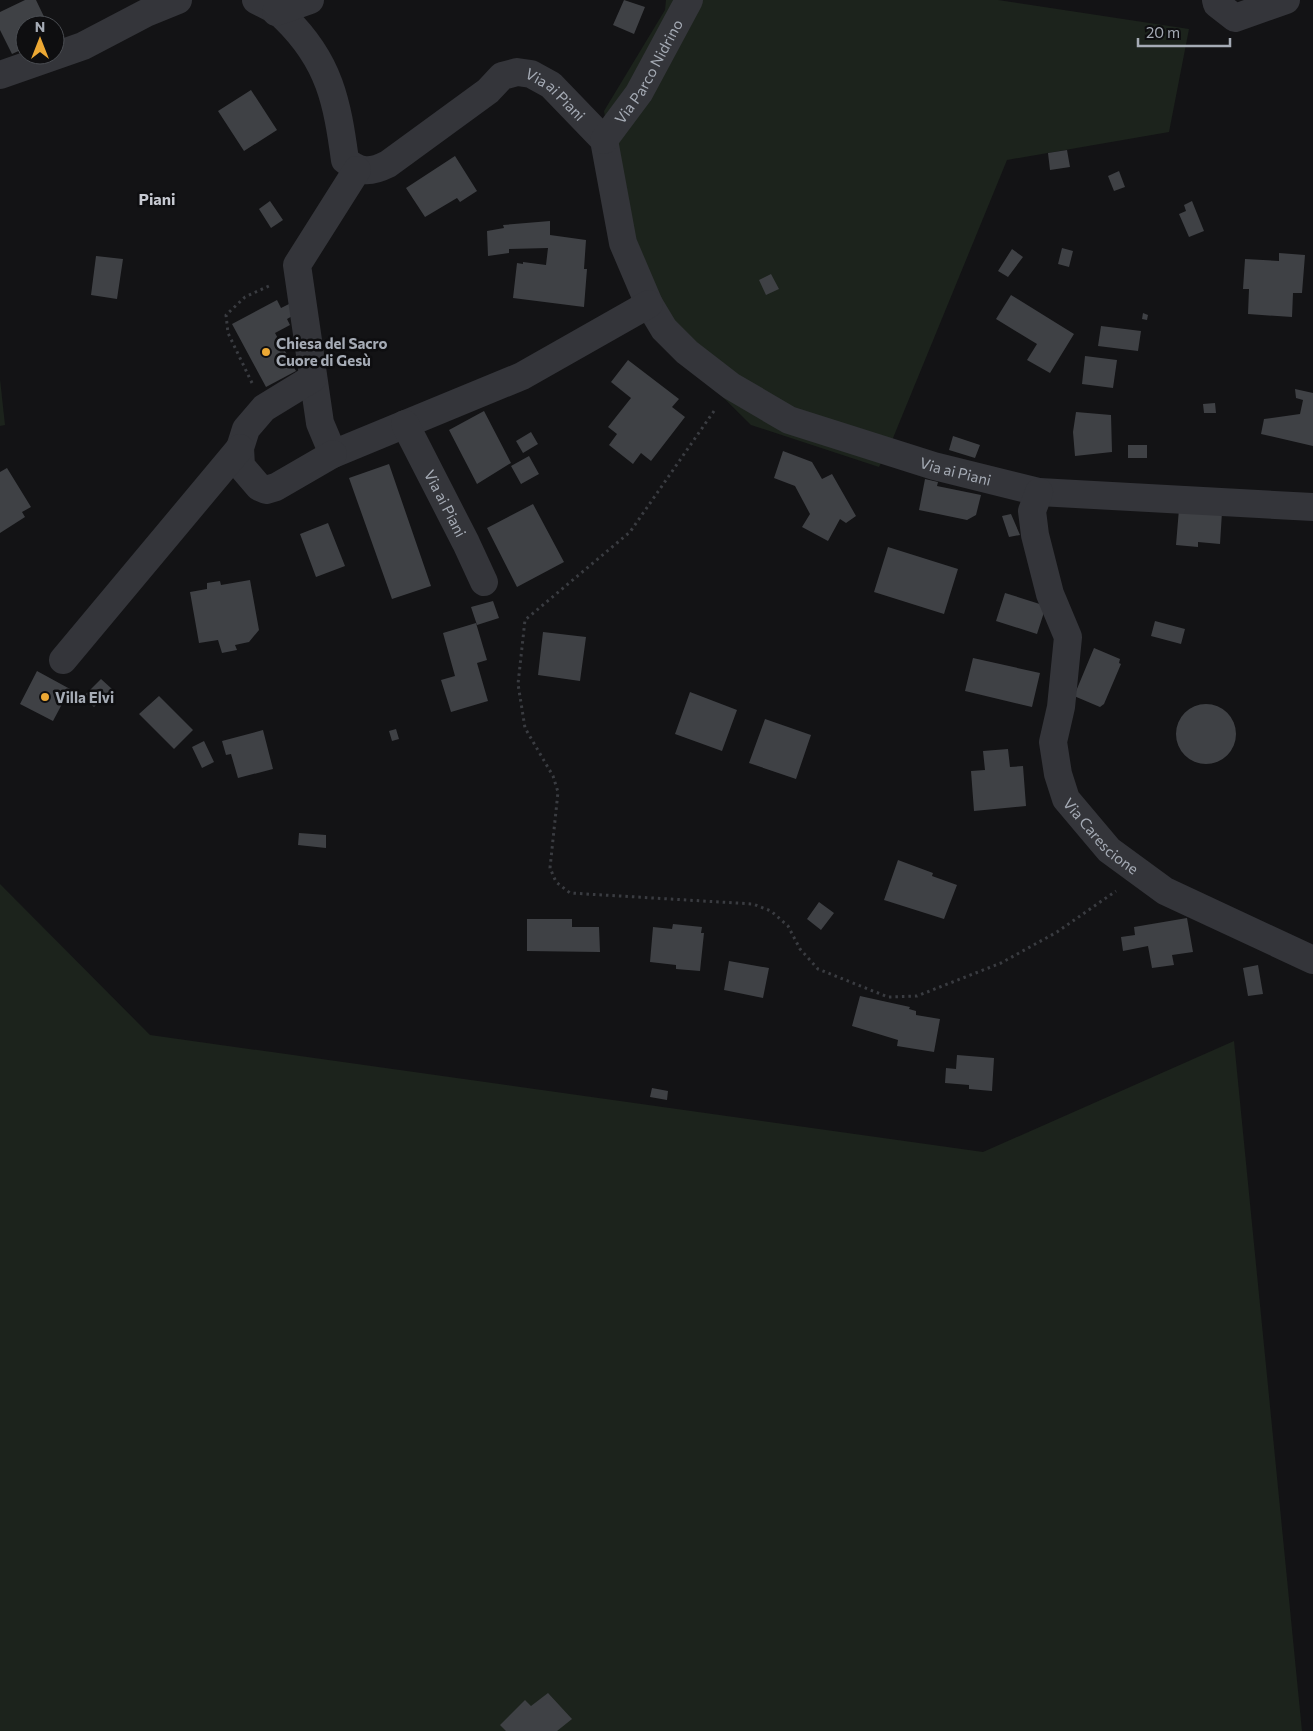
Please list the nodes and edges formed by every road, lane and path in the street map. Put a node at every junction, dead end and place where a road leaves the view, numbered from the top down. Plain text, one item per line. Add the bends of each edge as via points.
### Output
1 (178, 0) edge
2 (310, 0) edge
3 (689, 0) edge
4 (1216, 0) edge
5 (1286, 0) edge
6 (266, 6) edge
7 (0, 75) edge
8 (604, 140) junction
9 (357, 170) junction
10 (297, 265) junction
11 (649, 304) junction
12 (313, 378) junction
13 (731, 386) junction
14 (264, 408) junction
15 (404, 424) junction
16 (240, 448) junction
17 (333, 454) junction
18 (1039, 492) junction
19 (1313, 507) edge
20 (484, 582) dead end
21 (63, 660) dead end
22 (1141, 873) junction
23 (1313, 960) edge

1 - 7 street via 83,46
2 - 6 street
3 - 8 street, Via Parco Nidrino via 639,93
4 - 5 street via 1236,18
6 - 9 street via 284,17 316,55 335,97 345,160
8 - 9 street, Via ai Piani via 551,85 531,74 517,72 502,76 488,91 388,164 373,171
8 - 11 street, Via ai Piani via 623,243
9 - 10 street
10 - 12 street
10 - 14 path via 270,286 244,297 226,315 228,332
11 - 13 street, Via ai Piani via 664,329 687,352
11 - 15 street via 522,376
12 - 14 street
12 - 17 street via 320,423
13 - 18 street, Via ai Piani via 789,420 934,466
13 - 22 path via 630,532 525,620 518,684 525,728 553,776 558,792 550,868 556,882 570,893 753,904 771,911 788,926 800,950 818,969 888,997 917,996 1001,963 1057,932
14 - 16 street via 246,429
15 - 17 street
15 - 20 street, Via ai Piani
16 - 17 street via 241,466 259,487 266,490
16 - 21 street
18 - 19 street, Via ai Piani
18 - 22 street, Via Carescione via 1032,511 1035,535 1050,594 1068,637 1061,707 1053,742 1058,774 1066,800 1110,850
22 - 23 street, Via Carescione via 1165,891

